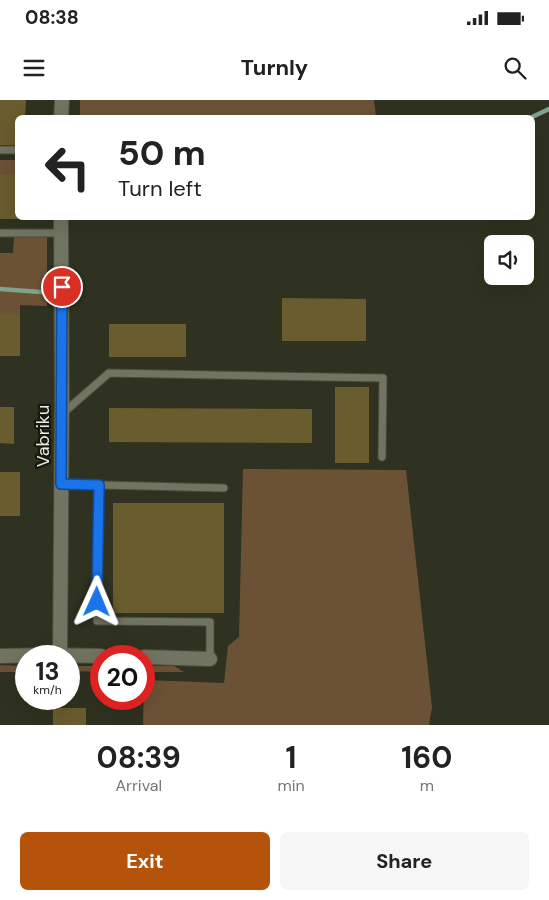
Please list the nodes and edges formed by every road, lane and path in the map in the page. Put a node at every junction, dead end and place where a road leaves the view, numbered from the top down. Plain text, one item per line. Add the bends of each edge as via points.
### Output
1 (62, 100) edge
2 (61, 115) edge
3 (0, 150) edge
4 (15, 150) edge
5 (61, 220) edge
6 (0, 233) edge
7 (61, 233) junction
8 (62, 415) junction
9 (382, 457) dead end
10 (61, 484) junction
11 (99, 485) junction
12 (224, 488) dead end
13 (60, 645) edge
14 (0, 656) edge
15 (15, 656) edge
16 (155, 658) edge
17 (210, 659) joint

1 - 2 street
3 - 4 lane
5 - 7 street, Vabriku
6 - 7 lane
7 - 8 street, Vabriku
8 - 9 lane via 109,373 383,378
8 - 10 street, Vabriku
10 - 11 lane
10 - 13 street, Vabriku
11 - 12 lane
11 - 17 lane via 97,621 210,622
14 - 15 street
16 - 17 street

